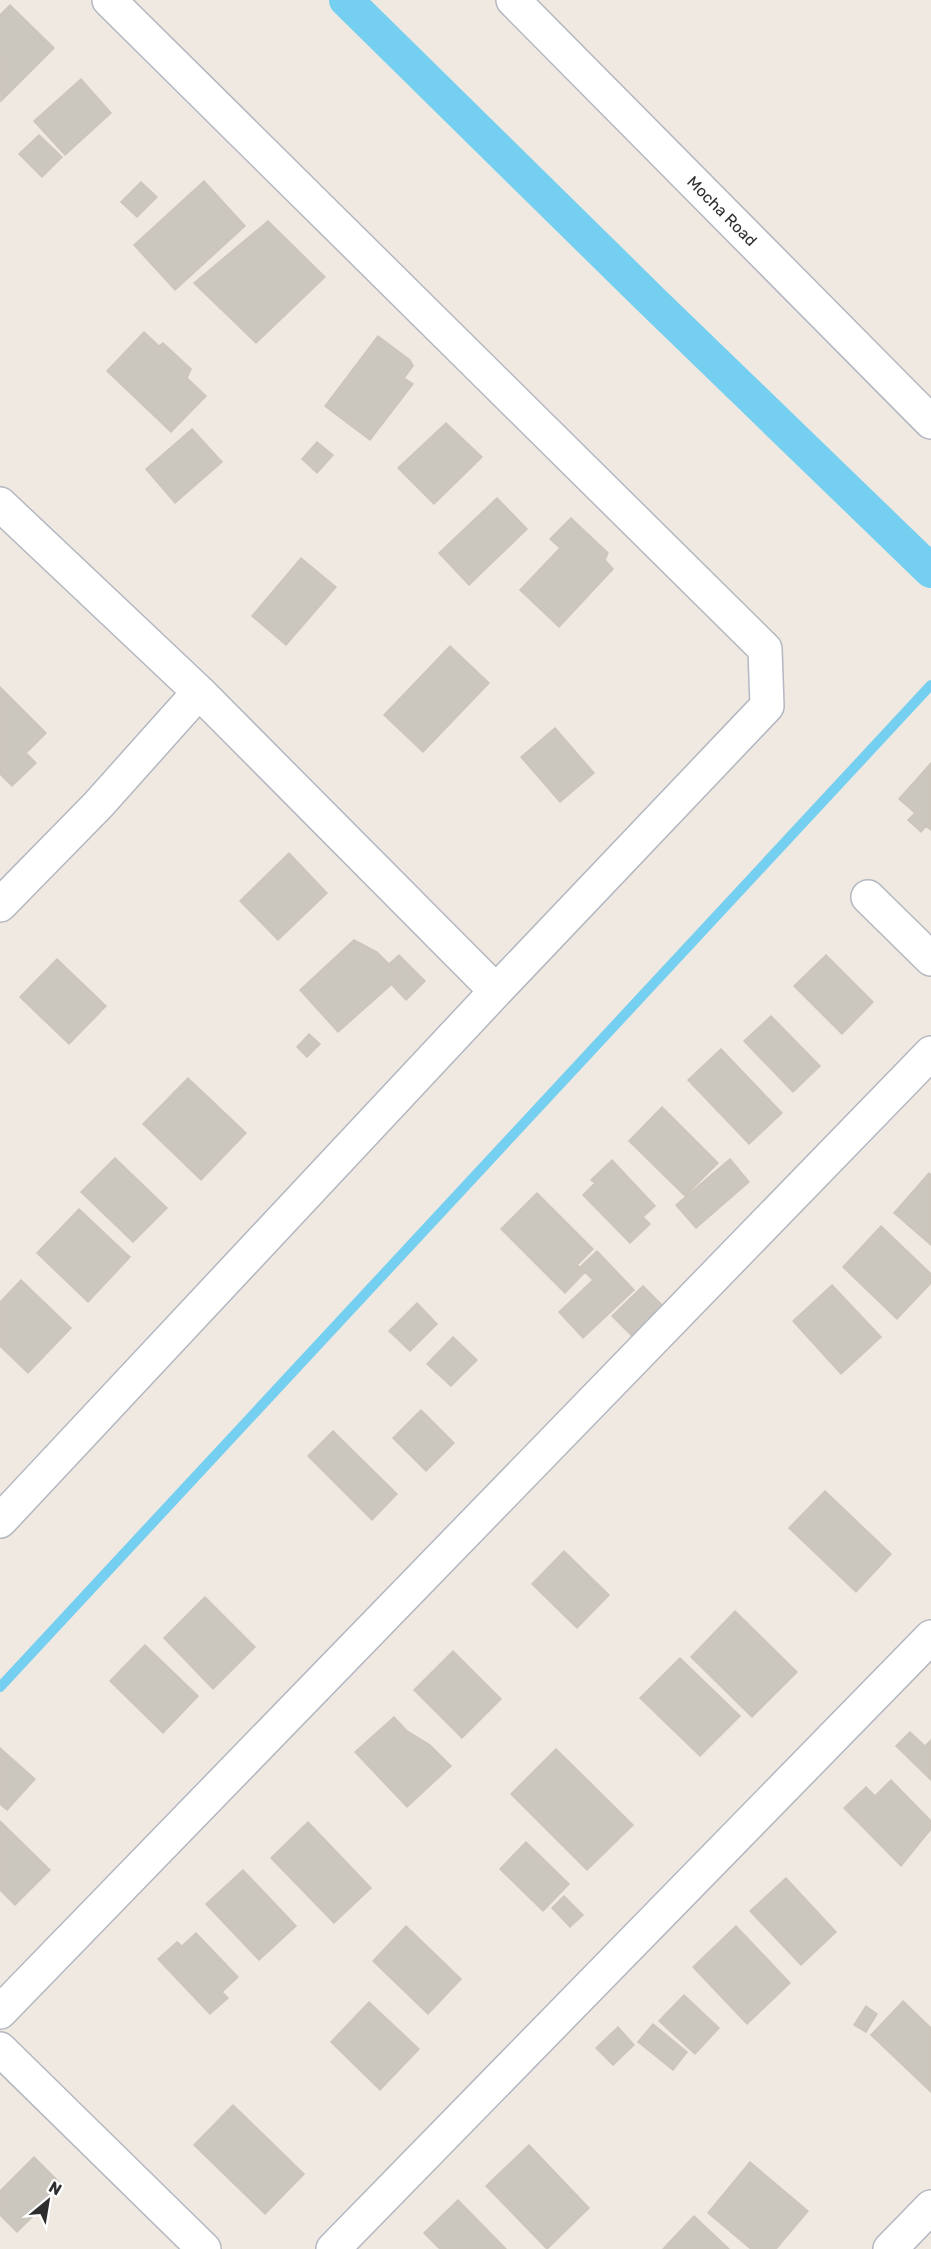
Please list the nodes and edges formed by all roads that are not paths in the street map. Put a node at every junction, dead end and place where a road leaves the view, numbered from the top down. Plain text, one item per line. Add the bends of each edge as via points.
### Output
1 (109, 0) edge
2 (513, 0) edge
3 (931, 422) edge
4 (0, 504) edge
5 (199, 692) junction
6 (868, 897) dead end
7 (0, 905) edge
8 (931, 959) edge
9 (496, 991) junction
10 (931, 1053) edge
11 (0, 1521) edge
12 (931, 1636) edge
13 (0, 2012) edge
14 (0, 2049) edge
15 (931, 2207) edge
16 (204, 2249) edge
17 (333, 2249) edge
18 (890, 2249) edge

1 - 9 street via 765,649 767,706
2 - 3 street, Mocha Road
4 - 5 street
5 - 7 street via 98,805
5 - 9 street
6 - 8 street
9 - 11 street
10 - 13 street
12 - 17 street
14 - 16 street
15 - 18 street

